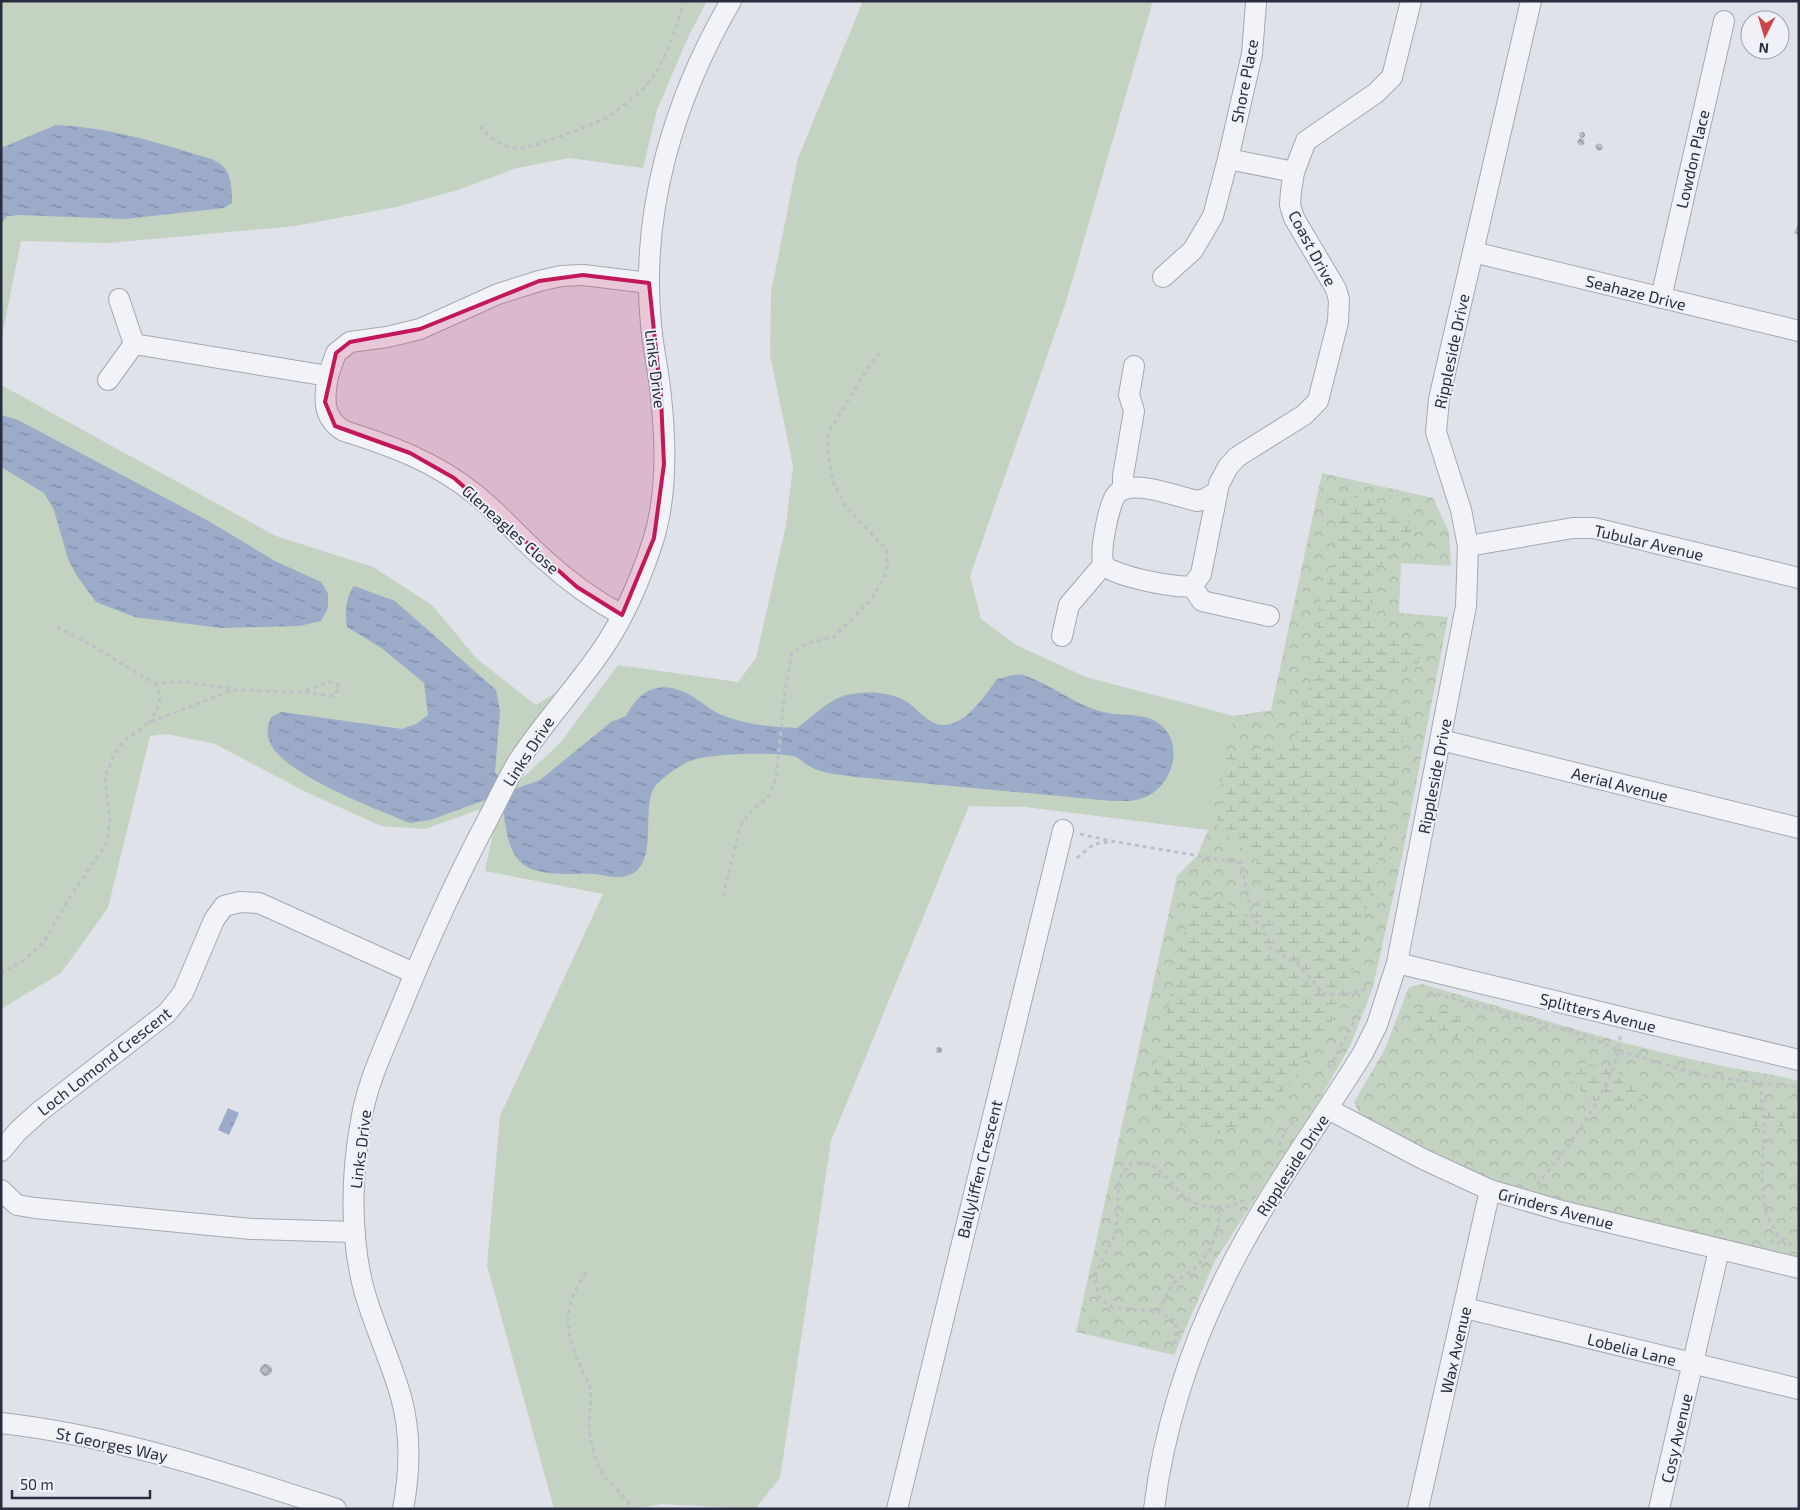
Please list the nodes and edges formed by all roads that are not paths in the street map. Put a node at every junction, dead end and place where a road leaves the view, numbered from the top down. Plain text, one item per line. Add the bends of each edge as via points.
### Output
1 (731, 1) edge
2 (1411, 1) edge
3 (1532, 1) edge
4 (1256, 3) dead end
5 (1724, 21) dead end
6 (1228, 159) junction
7 (1294, 172) junction
8 (1473, 252) junction
9 (1164, 277) dead end
10 (649, 283) junction
11 (1661, 298) junction
12 (119, 299) dead end
13 (1799, 331) edge
14 (134, 344) junction
15 (1134, 366) dead end
16 (328, 376) junction
17 (108, 380) dead end
18 (1123, 489) junction
19 (1217, 492) junction
20 (1468, 546) junction
21 (1104, 564) junction
22 (1799, 578) edge
23 (1192, 586) junction
24 (622, 615) junction
25 (1269, 616) dead end
26 (1062, 636) dead end
27 (1441, 740) junction
28 (1799, 828) edge
29 (1063, 830) road end
30 (1397, 963) junction
31 (414, 973) junction
32 (1799, 1060) edge
33 (1328, 1109) junction
34 (1, 1151) edge
35 (1, 1190) edge
36 (1490, 1190) junction
37 (355, 1232) junction
38 (1719, 1250) junction
39 (1799, 1268) edge
40 (1465, 1308) junction
41 (1693, 1364) junction
42 (1799, 1389) edge
43 (1, 1424) edge
44 (336, 1509) edge
45 (403, 1509) edge
46 (897, 1509) edge
47 (1154, 1509) edge
48 (1418, 1509) edge
49 (1659, 1509) edge

1 - 10 street, Links Drive via 702,54 676,120 657,194
2 - 7 street, Coast Drive via 1392,77 1376,93 1306,141
3 - 8 street, Rippleside Drive
4 - 6 street, Shore Place via 1252,54
5 - 11 street, Lowdon Place
6 - 7 street
6 - 9 street, Shore Place via 1213,216 1193,250
7 - 19 street, Coast Drive via 1290,205 1294,218 1336,289 1339,300 1338,322 1327,370 1312,409 1237,458 1222,476
8 - 11 street, Seahaze Drive
8 - 20 street, Rippleside Drive via 1438,399 1436,432 1461,510
10 - 16 street, Gleneagles Close via 583,275 538,280 420,329 350,342 336,353
10 - 24 street, Links Drive via 650,322 664,442 662,491 654,538
11 - 13 street, Seahaze Drive
12 - 14 street
14 - 16 street
14 - 17 street
15 - 18 street via 1129,395 1134,411
16 - 24 street, Gleneagles Close via 325,410 335,426 410,453 454,478 493,508 577,588
18 - 19 street via 1144,489 1197,501
18 - 21 street via 1111,504 1101,552
19 - 23 street, Coast Drive via 1201,574
20 - 22 street, Tubular Avenue via 1573,528 1594,528
20 - 27 street, Rippleside Drive via 1466,606
21 - 23 street via 1113,572 1175,587
21 - 26 street via 1069,605
23 - 25 street via 1202,601
24 - 31 street, Links Drive via 596,659 517,763 466,859
27 - 28 street, Aerial Avenue
27 - 30 street, Rippleside Drive
29 - 46 street, Ballyliffen Crescent
30 - 32 street, Splitters Avenue
30 - 33 street, Rippleside Drive via 1377,1025
31 - 34 street, Loch Lomond Crescent via 268,906 249,901 232,903 218,912 189,981 167,1013 39,1112
31 - 37 street, Links Drive via 370,1084 360,1122
33 - 36 street, Grinders Avenue
33 - 47 street, Rippleside Drive via 1262,1210 1222,1282 1178,1397
35 - 37 street via 18,1205 35,1208 251,1230
36 - 38 street, Grinders Avenue
36 - 40 street, Wax Avenue
37 - 45 street, Links Drive via 364,1288 403,1408 409,1470
38 - 39 street, Grinders Avenue
38 - 41 street, Cosy Avenue
40 - 41 street, Lobelia Lane
40 - 48 street, Wax Avenue
41 - 42 street, Lobelia Lane
41 - 49 street, Cosy Avenue
43 - 44 street, St Georges Way via 80,1436 174,1457

